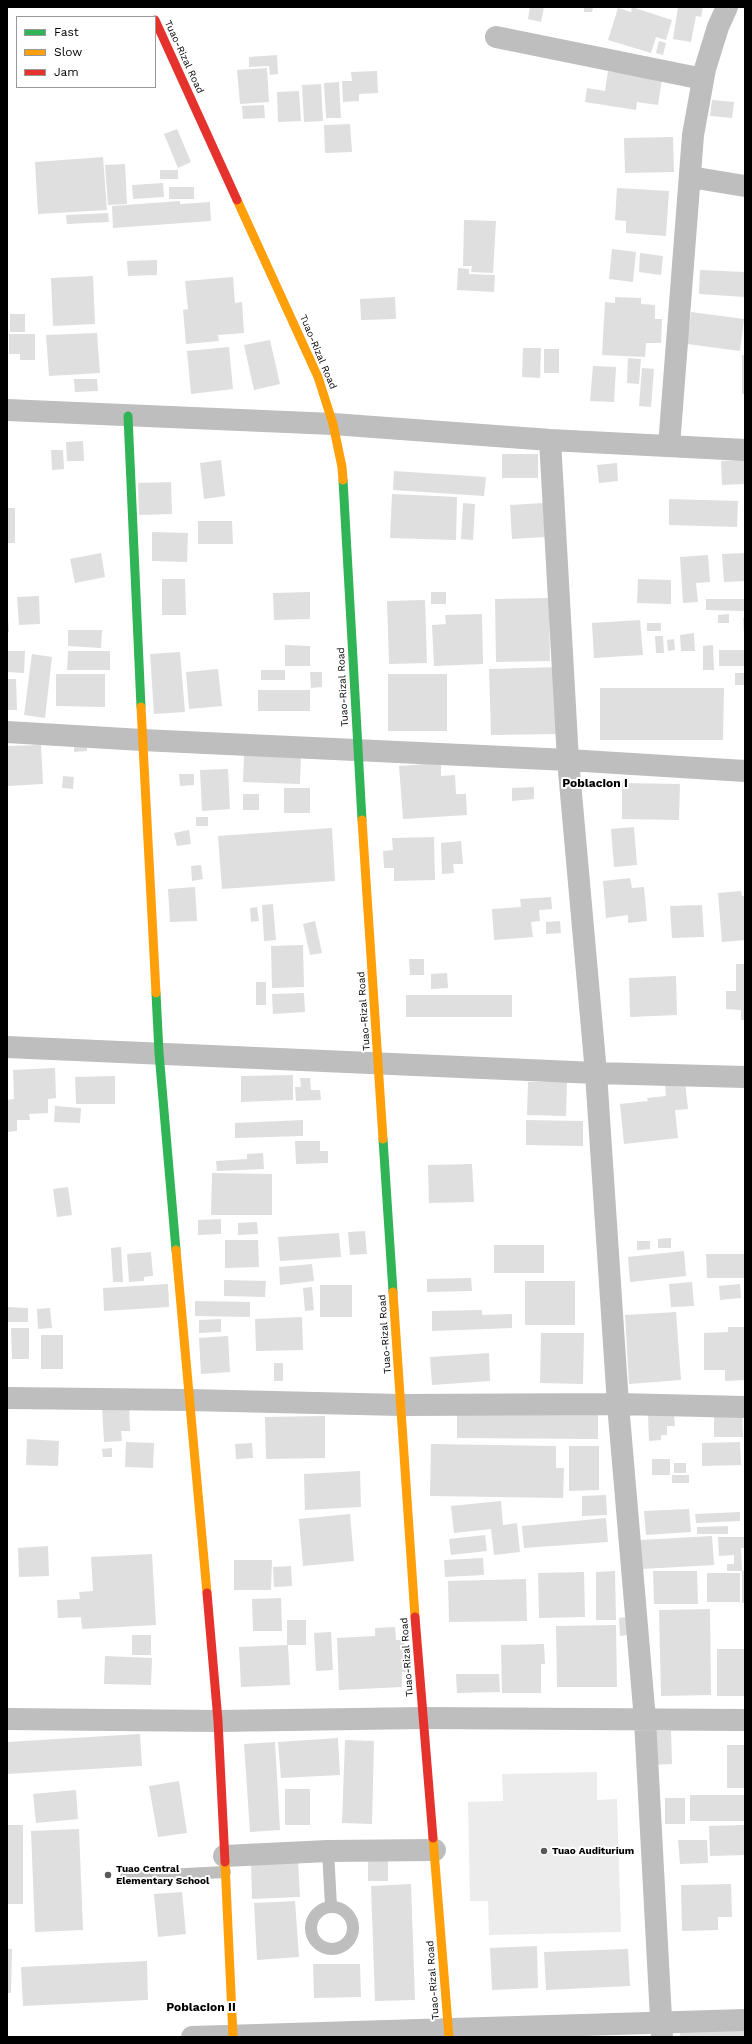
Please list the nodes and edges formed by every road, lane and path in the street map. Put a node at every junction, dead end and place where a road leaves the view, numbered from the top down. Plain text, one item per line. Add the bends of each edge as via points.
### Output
1 (727, 7) edge
2 (156, 23) edge
3 (496, 37) dead end
4 (703, 79) junction
5 (690, 177) junction
6 (745, 186) edge
7 (7, 410) edge
8 (128, 416) junction
9 (333, 424) junction
10 (550, 440) junction
11 (669, 446) junction
12 (745, 450) edge
13 (7, 732) edge
14 (142, 740) junction
15 (357, 750) junction
16 (568, 760) junction
17 (745, 771) edge
18 (7, 1047) edge
19 (159, 1053) junction
20 (379, 1063) junction
21 (596, 1073) junction
22 (745, 1077) edge
23 (7, 1398) edge
24 (189, 1400) junction
25 (618, 1404) junction
26 (401, 1405) junction
27 (745, 1407) edge
28 (423, 1718) junction
29 (7, 1719) edge
30 (645, 1720) junction
31 (745, 1720) edge
32 (218, 1721) junction
33 (435, 1850) junction
34 (328, 1851) junction
35 (224, 1864) junction
36 (126, 1877) dead end
37 (331, 1906) dead end
38 (745, 2020) edge
39 (661, 2029) edge
40 (448, 2032) edge
41 (233, 2036) edge
42 (192, 2037) edge

1 - 4 street via 718,27
2 - 9 main road, Tuao-Rizal Road via 318,377
3 - 4 street
4 - 5 street
5 - 6 street
5 - 11 street
7 - 8 street
8 - 9 street
8 - 14 main road
9 - 10 street
9 - 15 main road, Tuao-Rizal Road via 342,467
10 - 11 street
10 - 16 street
11 - 12 street
13 - 14 street
14 - 15 street
14 - 19 main road
15 - 16 street
15 - 20 main road, Tuao-Rizal Road
16 - 17 street
16 - 21 street
18 - 19 street
19 - 20 street
19 - 24 main road
20 - 21 street
20 - 26 main road, Tuao-Rizal Road
21 - 22 street
21 - 25 street
23 - 24 street
24 - 26 street
24 - 32 main road
25 - 26 street
25 - 27 street
25 - 30 street
26 - 28 main road, Tuao-Rizal Road
28 - 30 street
28 - 32 street
28 - 33 main road, Tuao-Rizal Road
29 - 32 street
30 - 31 street
30 - 39 street
32 - 35 main road
33 - 34 street
33 - 40 main road, Tuao-Rizal Road
34 - 35 street
34 - 37 lane
35 - 36 lane
35 - 41 main road
38 - 39 street
39 - 40 street
40 - 41 street
41 - 42 street

